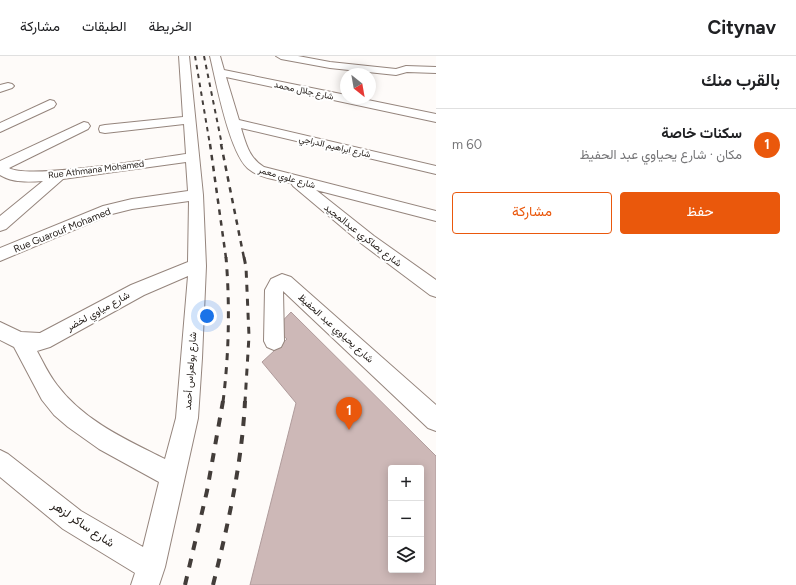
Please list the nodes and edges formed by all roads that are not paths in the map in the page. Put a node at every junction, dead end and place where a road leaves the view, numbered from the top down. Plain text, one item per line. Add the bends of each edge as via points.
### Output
1 (184, 56) edge
2 (215, 56) edge
3 (281, 56) edge
4 (374, 56) edge
5 (412, 56) edge
6 (300, 57) edge
7 (333, 60) edge
8 (367, 68) joint
9 (376, 69) edge
10 (406, 69) junction
11 (436, 70) edge
12 (219, 72) junction
13 (50, 104) dead end
14 (436, 118) edge
15 (190, 120) junction
16 (234, 123) junction
17 (84, 126) dead end
18 (0, 128) edge
19 (105, 129) dead end
20 (193, 157) junction
21 (0, 168) edge
22 (436, 170) edge
23 (59, 175) junction
24 (292, 179) junction
25 (196, 195) junction
26 (436, 216) edge
27 (0, 225) edge
28 (0, 255) edge
29 (197, 266) junction
30 (436, 290) edge
31 (0, 330) edge
32 (274, 341) dead end
33 (22, 342) junction
34 (436, 420) edge
35 (0, 462) edge
36 (173, 476) junction
37 (148, 576) edge

1 - 15 street, شارع بولعراس أحمد
2 - 12 street, شارع علوي معمر
3 - 6 street
4 - 8 street
5 - 10 street
6 - 7 street
7 - 8 street
9 - 10 street via 396,72
10 - 11 street
12 - 14 street, شارع جلال محمد
12 - 16 street, شارع علوي معمر
13 - 18 street
15 - 19 street
15 - 20 street, شارع بولعراس أحمد
16 - 22 street, شارع ابراهيم الدراجي
16 - 24 street, شارع علوي معمر via 246,161 259,170
17 - 21 street
20 - 23 street, Rue Athmana Mohamed
20 - 25 street, شارع بولعراس أحمد
21 - 23 street, Rue Athmana Mohamed via 10,175
23 - 27 street
24 - 26 street, شارع علوي معمر
24 - 30 street, شارع بصاكري عبدالمجيد
25 - 28 street, Rue Guarouf Mohamed via 108,210
25 - 29 street, شارع بولعراس أحمد
29 - 33 street, شارع مياوي لخضر via 174,272 43,341
29 - 36 street, شارع بولعراس أحمد via 186,418
31 - 33 street
32 - 34 street, شارع يحياوي عبد الحفيظ via 274,290 282,281
33 - 36 street via 49,392 68,414 114,444
35 - 37 street, شارع ساكر لزهر via 72,520
36 - 37 street, شارع بولعراس أحمد

